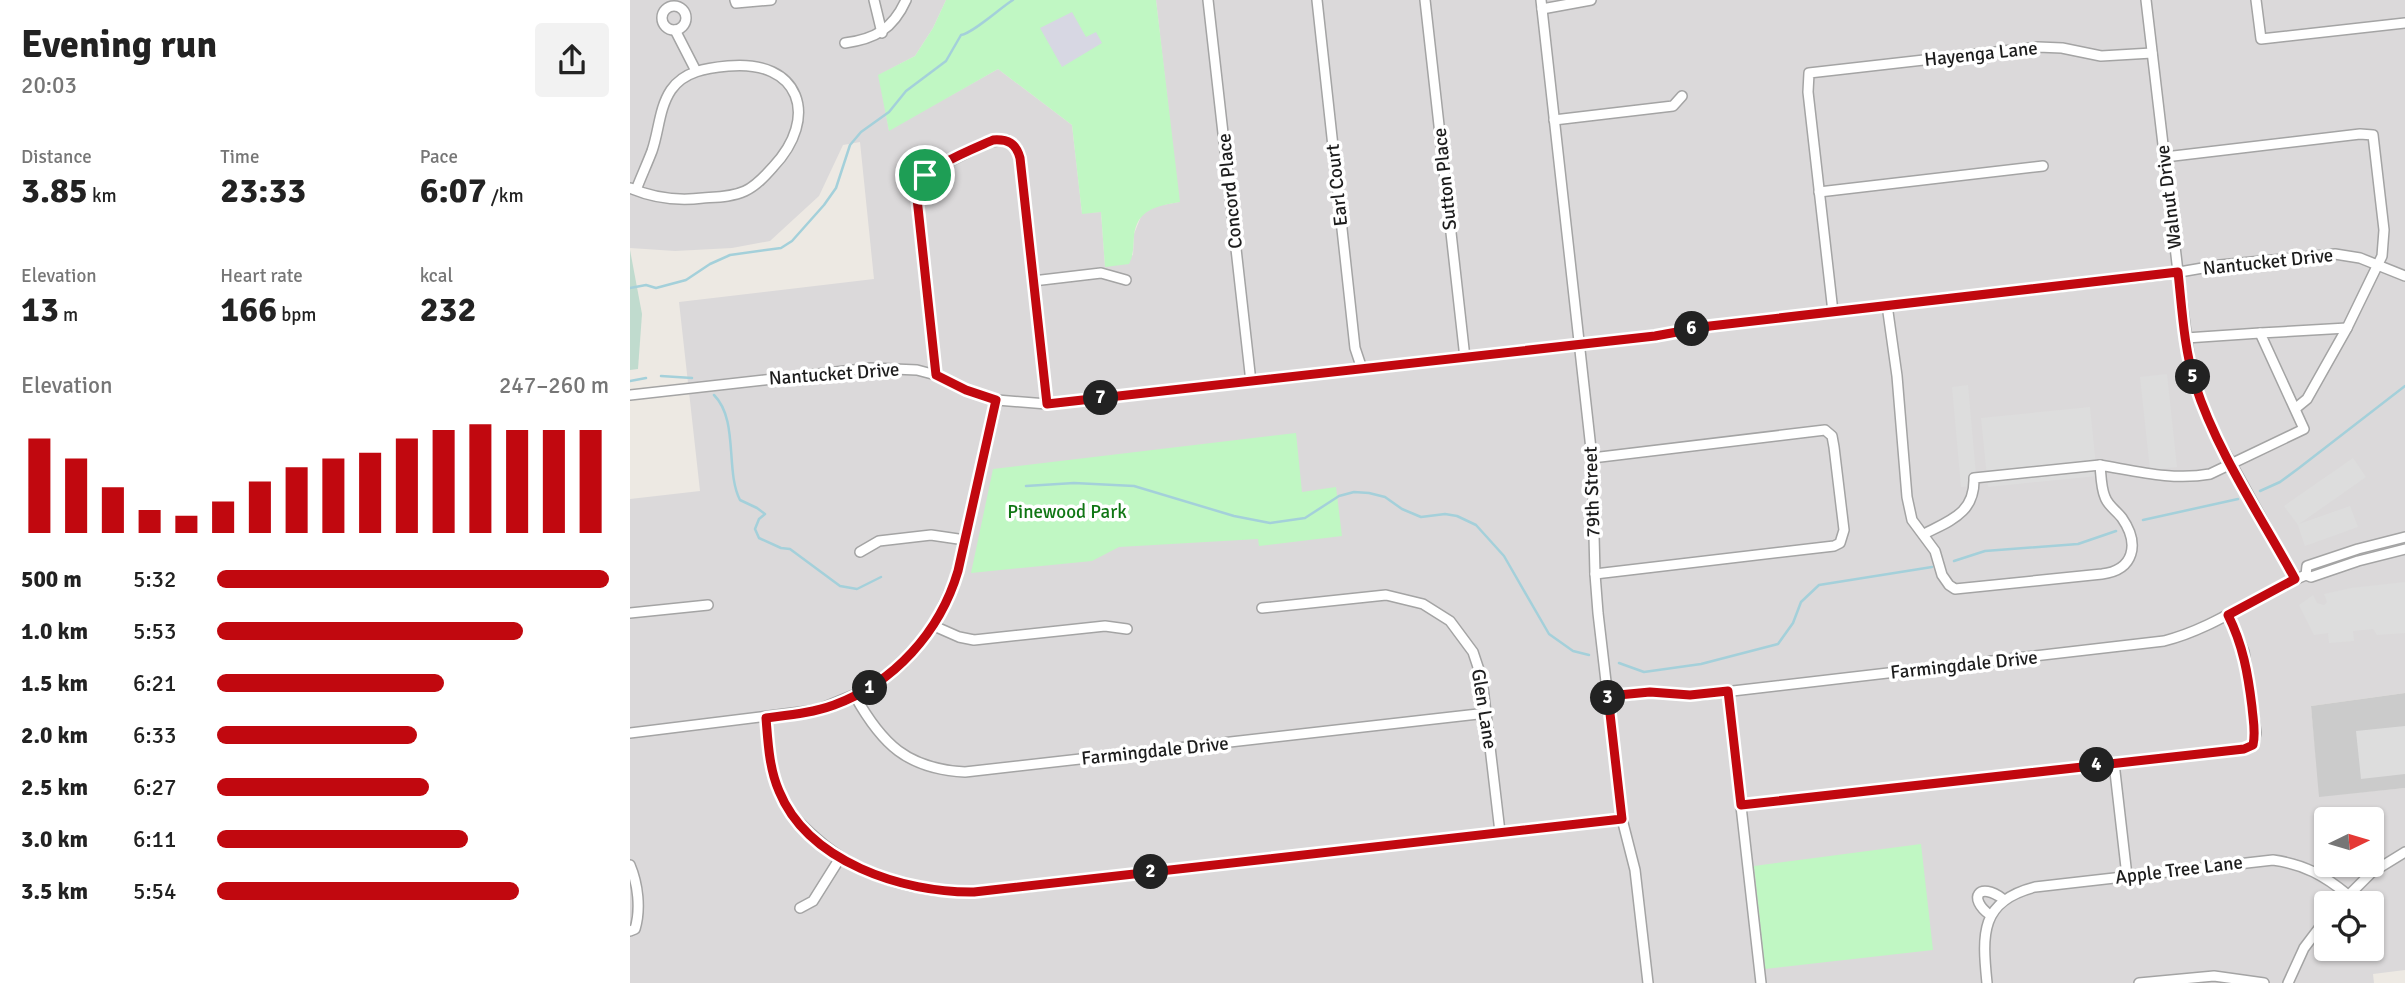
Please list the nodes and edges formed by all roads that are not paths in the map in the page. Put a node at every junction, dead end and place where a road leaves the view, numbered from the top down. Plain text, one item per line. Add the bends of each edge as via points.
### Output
1 (771, 0) edge
2 (874, 0) edge
3 (906, 0) edge
4 (1209, 0) edge
5 (1317, 0) edge
6 (1425, 0) edge
7 (1591, 0) edge
8 (2146, 0) edge
9 (2256, 0) edge
10 (736, 1) edge
11 (1541, 5) edge
12 (2405, 23) edge
13 (676, 30) dead end
14 (882, 33) junction
15 (845, 43) dead end
16 (2152, 53) junction
17 (696, 71) junction
18 (1682, 96) dead end
19 (1554, 120) junction
20 (2165, 157) junction
21 (2043, 166) dead end
22 (633, 189) edge
23 (1819, 192) junction
24 (2379, 265) junction
25 (2178, 272) junction
26 (2405, 276) edge
27 (1126, 280) dead end
28 (1033, 281) junction
29 (1887, 305) junction
30 (1833, 312) junction
31 (2347, 328) junction
32 (2260, 333) junction
33 (2186, 338) junction
34 (1579, 345) junction
35 (1465, 358) junction
36 (1362, 369) junction
37 (936, 375) junction
38 (1251, 382) junction
39 (630, 395) edge
40 (996, 400) junction
41 (1047, 404) junction
42 (2296, 408) junction
43 (1592, 458) junction
44 (2231, 464) junction
45 (2100, 465) junction
46 (1924, 534) junction
47 (2405, 537) edge
48 (965, 540) junction
49 (2405, 549) edge
50 (860, 552) dead end
51 (1595, 574) junction
52 (2306, 575) junction
53 (2295, 579) junction
54 (708, 605) dead end
55 (1262, 608) dead end
56 (630, 614) edge
57 (2228, 615) junction
58 (934, 626) junction
59 (1126, 629) dead end
60 (1728, 691) junction
61 (855, 696) junction
62 (1608, 696) junction
63 (1487, 713) junction
64 (766, 718) junction
65 (630, 733) edge
66 (2114, 763) junction
67 (1741, 805) junction
68 (1622, 819) junction
69 (1500, 832) junction
70 (2405, 852) edge
71 (840, 858) junction
72 (630, 865) edge
73 (2127, 876) junction
74 (2343, 891) edge
75 (2352, 891) edge
76 (2003, 899) junction
77 (800, 908) dead end
78 (1990, 915) junction
79 (630, 932) edge
80 (2314, 935) edge
81 (1648, 983) edge
82 (1761, 983) edge
83 (1987, 983) edge
84 (2139, 983) edge
85 (2264, 983) edge
86 (2288, 983) edge

1 - 10 street
2 - 14 street
3 - 14 street
4 - 38 street, Concord Place
5 - 36 street, Earl Court via 1355,348
6 - 35 street, Sutton Place
7 - 11 street
8 - 16 street, Walnut Drive
9 - 12 street via 2261,39
11 - 19 street, 79th Street
13 - 17 street
14 - 15 street
16 - 20 street, Walnut Drive
16 - 23 street, Hayenga Lane via 2101,56 2038,47 1809,73
17 - 22 street via 680,80 666,100 652,150
17 - 22 street via 752,64 781,76 800,109 794,140 770,171 743,192 678,200
18 - 19 street via 1673,106
19 - 34 street, 79th Street
20 - 24 street via 2374,135 2384,230
20 - 25 street, Walnut Drive
21 - 23 street
23 - 30 street
24 - 25 street, Nantucket Drive via 2322,253
24 - 26 street, Nantucket Drive
24 - 31 street
25 - 29 street, Nantucket Drive
25 - 33 street, Walnut Drive
27 - 28 street via 1101,274
28 - 37 street via 1020,158 1012,143 988,142 931,171 917,184
28 - 41 street
29 - 30 street, Nantucket Drive
29 - 46 street via 1907,497 1912,520
30 - 34 street, Nantucket Drive
31 - 32 street
31 - 42 street via 2307,399
32 - 33 street
32 - 42 street
33 - 44 street, Walnut Drive via 2203,408
34 - 35 street, Nantucket Drive
34 - 43 street, 79th Street
35 - 36 street, Nantucket Drive
36 - 38 street, Nantucket Drive
37 - 39 street, Nantucket Drive via 871,368
37 - 40 street, Nantucket Drive
38 - 41 street, Nantucket Drive
40 - 41 street, Nantucket Drive
40 - 48 street
42 - 44 street via 2304,429
43 - 51 street, 79th Street
43 - 51 street via 1822,430 1829,432 1834,447 1844,530 1840,543 1825,547
44 - 45 street via 2196,476
44 - 53 street, Walnut Drive
45 - 46 street via 1973,478 1969,505
45 - 46 street via 2103,495 2131,538 2130,559 2115,572 1955,589 1942,575
47 - 52 street, Farmingdale Drive via 2307,566
48 - 50 street via 931,535 879,541
48 - 58 street via 955,580
49 - 52 street, Farmingdale Drive via 2311,578
51 - 62 street, 79th Street
52 - 53 street, Farmingdale Drive
53 - 57 street, Farmingdale Drive
54 - 56 street
55 - 63 street, Glen Lane via 1379,596 1423,604 1450,621 1468,643 1480,670
57 - 60 street, Farmingdale Drive via 2194,632 2146,644
57 - 66 street via 2246,660 2256,733 2253,745
58 - 59 street via 974,640 1105,626
58 - 61 street via 903,663
60 - 62 street, Farmingdale Drive
60 - 67 street
61 - 63 street, Farmingdale Drive via 892,747 924,765 965,772
61 - 64 street via 817,710
62 - 68 street, 79th Street
63 - 69 street, Glen Lane
64 - 65 street
64 - 71 street via 772,768 783,801 799,824
66 - 67 street
66 - 73 street
67 - 82 street
68 - 69 street
68 - 81 street, 79th Street via 1635,870
69 - 71 street via 974,892 936,891 899,883
70 - 75 street
71 - 77 street via 813,901
72 - 79 street via 639,912
73 - 74 street, Apple Tree Lane via 2273,860 2308,868
73 - 76 street, Apple Tree Lane via 2035,887
76 - 78 street, Apple Tree Lane
76 - 78 street, Apple Tree Lane via 1990,890 1978,894 1980,907
78 - 83 street, Apple Tree Lane via 1984,946
80 - 86 street
84 - 85 street via 2214,976

